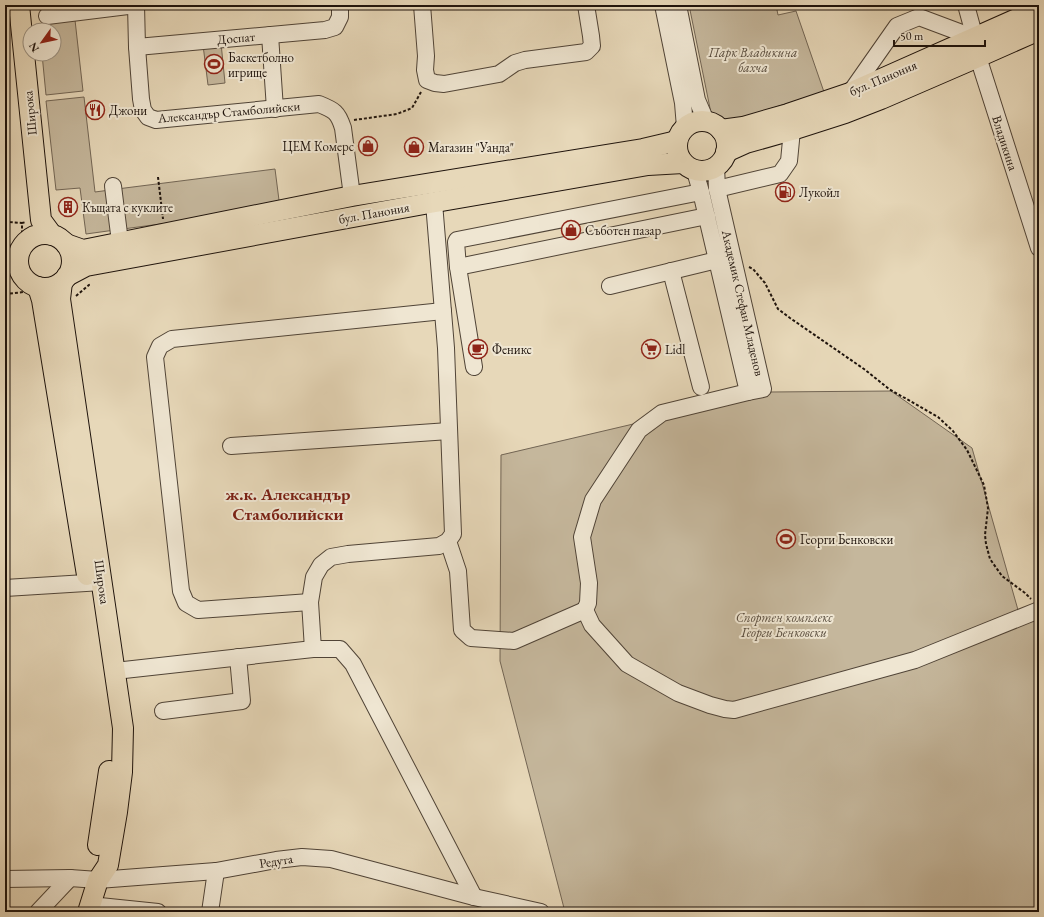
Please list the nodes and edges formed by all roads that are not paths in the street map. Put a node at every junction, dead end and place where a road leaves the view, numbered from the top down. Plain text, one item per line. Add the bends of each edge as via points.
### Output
1 (19, 5) edge
2 (136, 5) edge
3 (340, 5) edge
4 (422, 5) edge
5 (586, 5) edge
6 (663, 5) edge
7 (678, 5) edge
8 (966, 5) edge
9 (84, 8) edge
10 (1039, 9) edge
11 (47, 16) dead end
12 (1039, 30) edge
13 (270, 35) junction
14 (975, 38) junction
15 (137, 47) junction
16 (978, 57) junction
17 (850, 93) junction
18 (275, 109) junction
19 (714, 126) junction
20 (792, 130) junction
21 (681, 134) junction
22 (721, 159) junction
23 (689, 167) junction
24 (114, 186) dead end
25 (717, 189) junction
26 (701, 192) junction
27 (352, 196) junction
28 (434, 202) junction
29 (1034, 215) edge
30 (707, 216) junction
31 (33, 239) edge
32 (120, 242) junction
33 (1039, 248) edge
34 (717, 260) junction
35 (458, 268) junction
36 (671, 271) junction
37 (64, 279) junction
38 (16, 283) edge
39 (610, 286) dead end
40 (443, 311) junction
41 (470, 343) junction
42 (446, 348) junction
43 (474, 367) dead end
44 (700, 387) dead end
45 (748, 392) junction
46 (449, 431) junction
47 (231, 446) dead end
48 (448, 541) junction
49 (95, 583) junction
50 (5, 588) edge
51 (310, 602) junction
52 (585, 610) junction
53 (1039, 610) edge
54 (313, 649) junction
55 (238, 657) junction
56 (114, 671) junction
57 (163, 711) dead end
58 (216, 871) junction
59 (70, 878) junction
60 (5, 879) edge
61 (98, 880) junction
62 (474, 897) junction
63 (89, 909) edge
64 (38, 912) edge
65 (158, 912) edge
66 (210, 912) edge
67 (541, 912) edge

1 - 31 main road, Широка
2 - 9 street
2 - 15 street, Александър Стамболийски
3 - 13 street, Доспат via 340,17 335,27
4 - 5 street via 425,70 427,80 435,84 499,74 515,63 525,60 586,52 592,46
6 - 21 street via 683,103
7 - 19 street via 697,100
8 - 14 street, Владикина
9 - 11 street
10 - 14 main road, бул. Панония
12 - 16 main road, бул. Панония
13 - 15 street, Доспат
13 - 18 street
14 - 16 street, Владикина
14 - 17 main road, бул. Панония
14 - 17 street via 919,17 897,26
15 - 18 street, Александър Стамболийски via 141,99 143,110 148,117 156,120
16 - 20 main road, бул. Панония via 881,99
16 - 29 street, Владикина
17 - 19 main road, бул. Панония via 743,127
18 - 27 street, Александър Стамболийски via 319,104 334,110 343,128
19 - 21 main road, бул. Панония via 695,122
19 - 22 main road via 726,142
20 - 22 main road, бул. Панония via 746,143
20 - 25 street via 789,161 780,174
21 - 23 main road via 677,152
21 - 27 main road, бул. Панония via 643,149
22 - 23 main road, бул. Панония via 708,170
22 - 25 street, Академик Стефан Младенов
23 - 26 street, Академик Стефан Младенов
23 - 28 main road, бул. Панония via 648,165
24 - 32 street
25 - 45 street, Академик Стефан Младенов via 763,389
26 - 30 street, Академик Стефан Младенов
26 - 35 street via 458,240
27 - 32 main road, бул. Панония
28 - 37 main road, бул. Панония via 86,266
28 - 40 street
29 - 33 street, Владикина
30 - 34 street, Академик Стефан Младенов
30 - 35 street
31 - 32 main road, бул. Панония via 83,250
31 - 37 main road via 69,250 72,263
31 - 38 main road via 18,259 20,272
34 - 36 street
34 - 45 street, Академик Стефан Младенов
35 - 41 street
36 - 39 street
36 - 44 street
37 - 38 main road, бул. Панония via 50,287
37 - 49 main road, Широка via 60,299
38 - 49 main road, Широка via 42,300
40 - 42 street
40 - 51 street via 172,339 160,346 155,357 181,591 186,603 198,610
41 - 42 street
41 - 43 street
42 - 46 street
45 - 52 street via 662,413 639,430 593,500 582,537 589,583
46 - 47 street
46 - 48 street via 453,534
48 - 51 street via 439,546 348,554 331,558 321,565 314,577
48 - 52 street via 458,571 462,630 471,638 514,641
49 - 50 street
49 - 56 main road, Широка
49 - 61 main road, Широка via 109,727 108,773 96,862
51 - 54 street
52 - 53 street via 592,625 627,664 678,693 710,705 734,710 916,660
54 - 55 street
54 - 62 street via 340,649 354,664
55 - 56 street
55 - 57 street via 242,701
56 - 61 main road, Широка via 123,728 122,772 108,865
58 - 61 street, Редута
58 - 62 street, Редута via 302,857 330,859
58 - 66 street
59 - 60 street, Редута
59 - 61 street, Редута
59 - 64 street
61 - 63 main road, Широка
62 - 67 street, Редута
63 - 65 street

